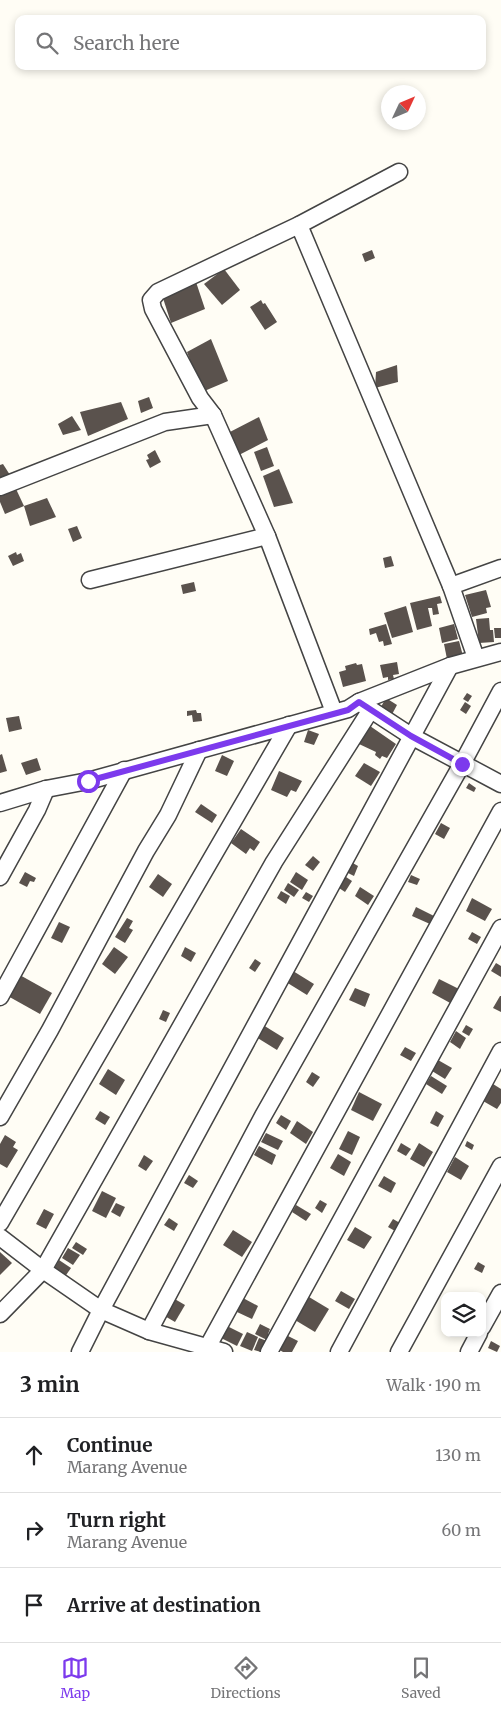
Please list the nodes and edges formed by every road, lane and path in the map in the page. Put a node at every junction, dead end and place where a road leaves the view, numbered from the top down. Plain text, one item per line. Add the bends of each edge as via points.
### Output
1 (399, 172) dead end
2 (299, 225) junction
3 (212, 416) junction
4 (0, 487) edge
5 (267, 536) junction
6 (501, 568) edge
7 (90, 580) dead end
8 (451, 586) junction
9 (501, 652) edge
10 (476, 658) junction
11 (450, 666) junction
12 (501, 691) edge
13 (364, 707) junction
14 (334, 712) junction
15 (289, 725) junction
16 (411, 736) junction
17 (199, 750) junction
18 (462, 764) junction
19 (124, 770) junction
20 (501, 784) edge
21 (46, 788) junction
22 (0, 803) edge
23 (501, 812) edge
24 (0, 877) edge
25 (501, 928) edge
26 (0, 997) edge
27 (501, 1051) edge
28 (0, 1116) edge
29 (501, 1166) edge
30 (0, 1223) edge
31 (0, 1237) edge
32 (43, 1270) junction
33 (501, 1292) edge
34 (101, 1310) junction
35 (0, 1314) edge
36 (486, 1320) edge
37 (149, 1330) junction
38 (477, 1337) edge
39 (217, 1351) edge
40 (80, 1352) edge
41 (269, 1352) edge
42 (338, 1352) edge
43 (400, 1352) edge
44 (469, 1352) edge

1 - 2 street
2 - 3 street via 158,292 151,300
2 - 8 street
3 - 4 street via 165,422
3 - 5 street
5 - 7 street
5 - 14 street
6 - 8 street
8 - 10 street
9 - 10 street
10 - 11 street
11 - 13 street
11 - 16 street
12 - 18 street
13 - 14 street
13 - 16 street
13 - 32 street
14 - 15 street
15 - 17 street
15 - 30 street
16 - 18 street
16 - 34 street
17 - 19 street
17 - 28 street via 168,815
18 - 20 street
18 - 37 street via 263,1116
19 - 21 street via 88,781
19 - 26 street
21 - 22 street
21 - 24 street
23 - 39 street
25 - 41 street
27 - 42 street
29 - 43 street
31 - 32 street
32 - 34 street
32 - 35 street
33 - 36 street
34 - 37 street
34 - 40 street
37 - 39 street
38 - 44 street

